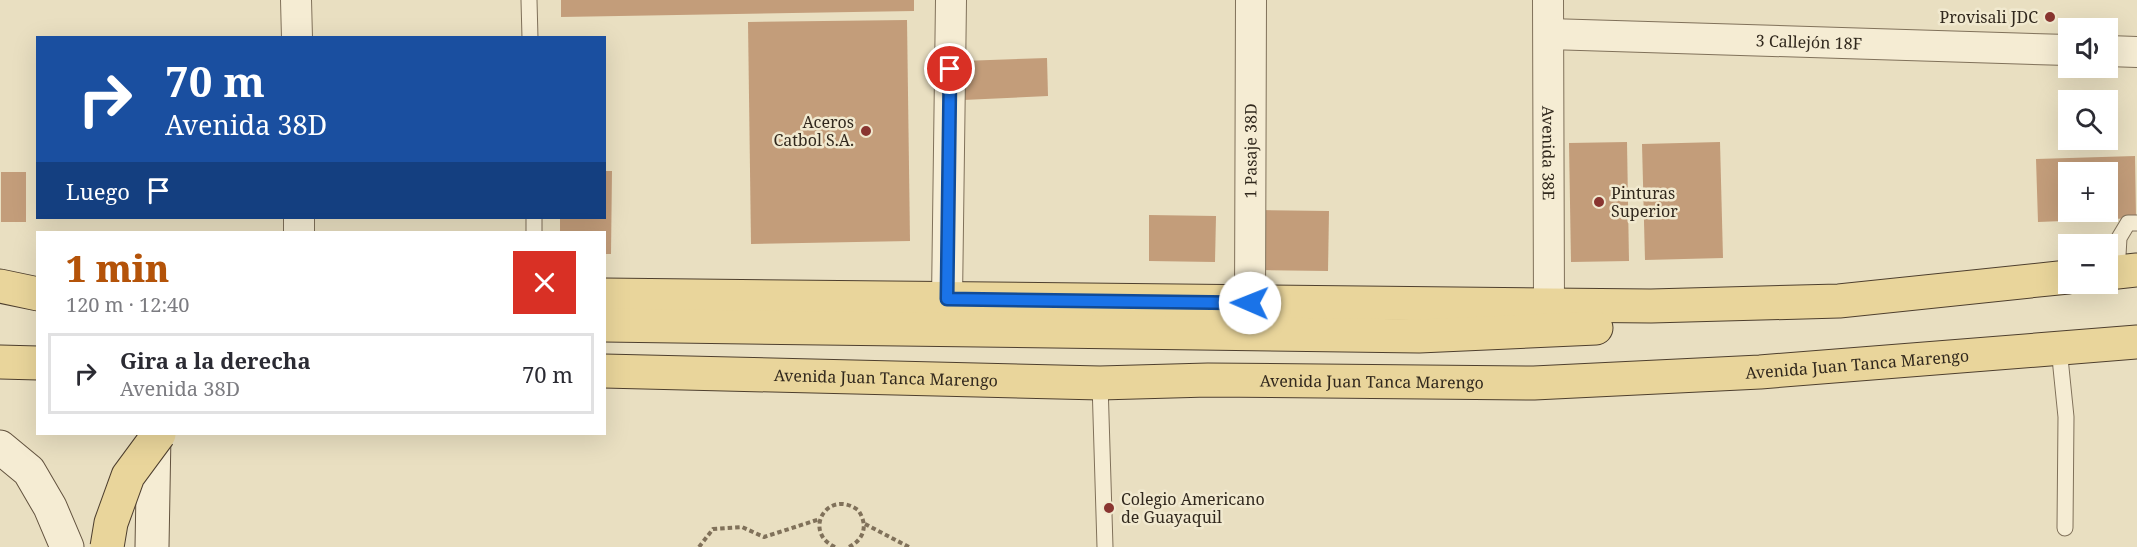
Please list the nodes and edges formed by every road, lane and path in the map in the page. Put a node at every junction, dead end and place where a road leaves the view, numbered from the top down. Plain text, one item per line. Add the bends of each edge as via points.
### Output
1 (296, 0) edge
2 (529, 0) edge
3 (951, 0) edge
4 (1251, 0) edge
5 (1548, 0) edge
6 (1549, 34) junction
7 (297, 36) edge
8 (530, 36) edge
9 (2058, 50) edge
10 (2118, 51) edge
11 (2137, 52) edge
12 (2137, 223) edge
13 (2120, 271) edge
14 (2058, 278) edge
15 (0, 285) edge
16 (36, 285) edge
17 (36, 294) edge
18 (606, 295) edge
19 (947, 299) junction
20 (1839, 301) junction
21 (1250, 303) junction
22 (1549, 307) junction
23 (606, 325) edge
24 (2137, 342) edge
25 (2059, 348) junction
26 (0, 362) edge
27 (36, 363) edge
28 (606, 371) edge
29 (1100, 383) junction
30 (154, 435) edge
31 (158, 435) edge
32 (0, 447) edge
33 (820, 519) junction
34 (865, 524) junction
35 (2065, 528) dead end
36 (66, 546) edge
37 (107, 547) edge
38 (152, 547) edge
39 (699, 547) edge
40 (835, 547) edge
41 (849, 547) edge
42 (909, 547) edge
43 (1104, 547) edge

1 - 7 street
2 - 8 lane
3 - 19 street
4 - 21 street, 1 Pasaje 38D
5 - 6 street, Avenida 38E
6 - 9 street, 3 Callejón 18F
6 - 22 street, Avenida 38E
10 - 11 street
12 - 13 lane via 2128,223 2122,229
14 - 20 main road
15 - 16 main road
15 - 17 main road
18 - 19 main road
19 - 21 main road
20 - 22 main road
20 - 23 main road via 1594,328 1419,336
21 - 22 main road
24 - 25 main road, Avenida Juan Tanca Marengo
25 - 29 main road, Avenida Juan Tanca Marengo via 1760,372 1534,383
25 - 35 lane via 2066,417
26 - 27 main road
28 - 29 main road, Avenida Juan Tanca Marengo
29 - 43 lane
30 - 38 main road
31 - 37 main road, bridge via 128,476
32 - 36 main road via 29,471
33 - 34 path via 829,507 844,503 858,510
33 - 39 path via 764,537 742,527 714,529
33 - 40 path via 820,533
34 - 41 path via 861,537
34 - 42 path

